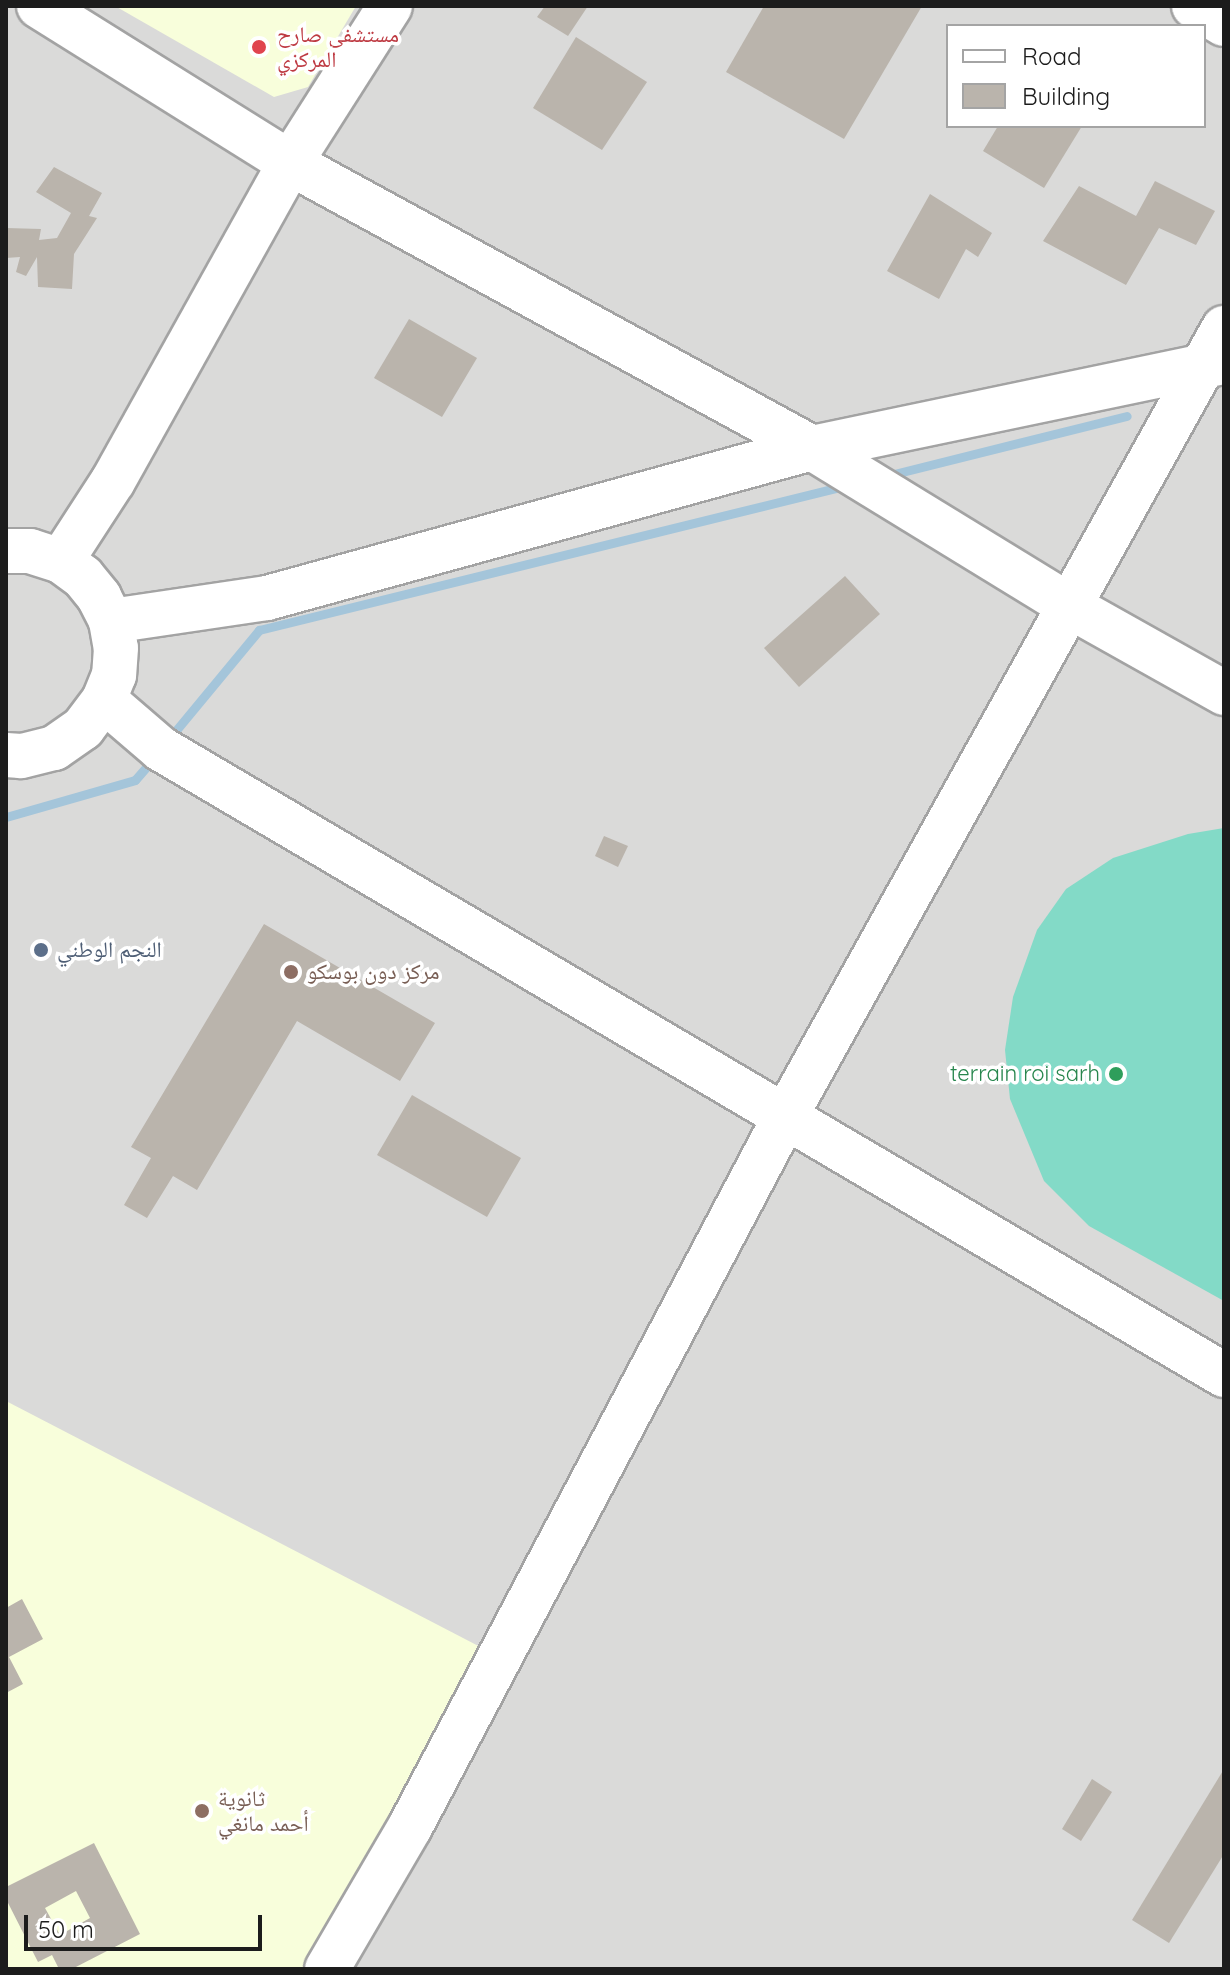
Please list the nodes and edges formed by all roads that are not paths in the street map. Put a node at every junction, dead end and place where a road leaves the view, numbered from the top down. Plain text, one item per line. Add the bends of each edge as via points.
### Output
1 (39, 6) edge
2 (390, 6) edge
3 (1194, 6) edge
4 (1224, 24) edge
5 (290, 163) junction
6 (1224, 328) edge
7 (1214, 364) edge
8 (812, 448) junction
9 (6, 551) edge
10 (61, 561) junction
11 (1071, 607) junction
12 (111, 621) junction
13 (1224, 693) edge
14 (104, 700) junction
15 (6, 755) edge
16 (785, 1117) junction
17 (1224, 1375) edge
18 (327, 1969) edge

1 - 5 street
2 - 5 street
3 - 4 street
5 - 8 street
5 - 10 street via 113,481
6 - 7 street
7 - 8 street
7 - 11 street
8 - 11 street
8 - 12 street via 267,598
9 - 10 street via 30,551
10 - 12 street via 83,577
11 - 13 street
11 - 16 street
12 - 14 street via 114,675
14 - 15 street via 83,728 54,748
14 - 16 street via 161,749
16 - 17 street
16 - 18 street via 410,1827

